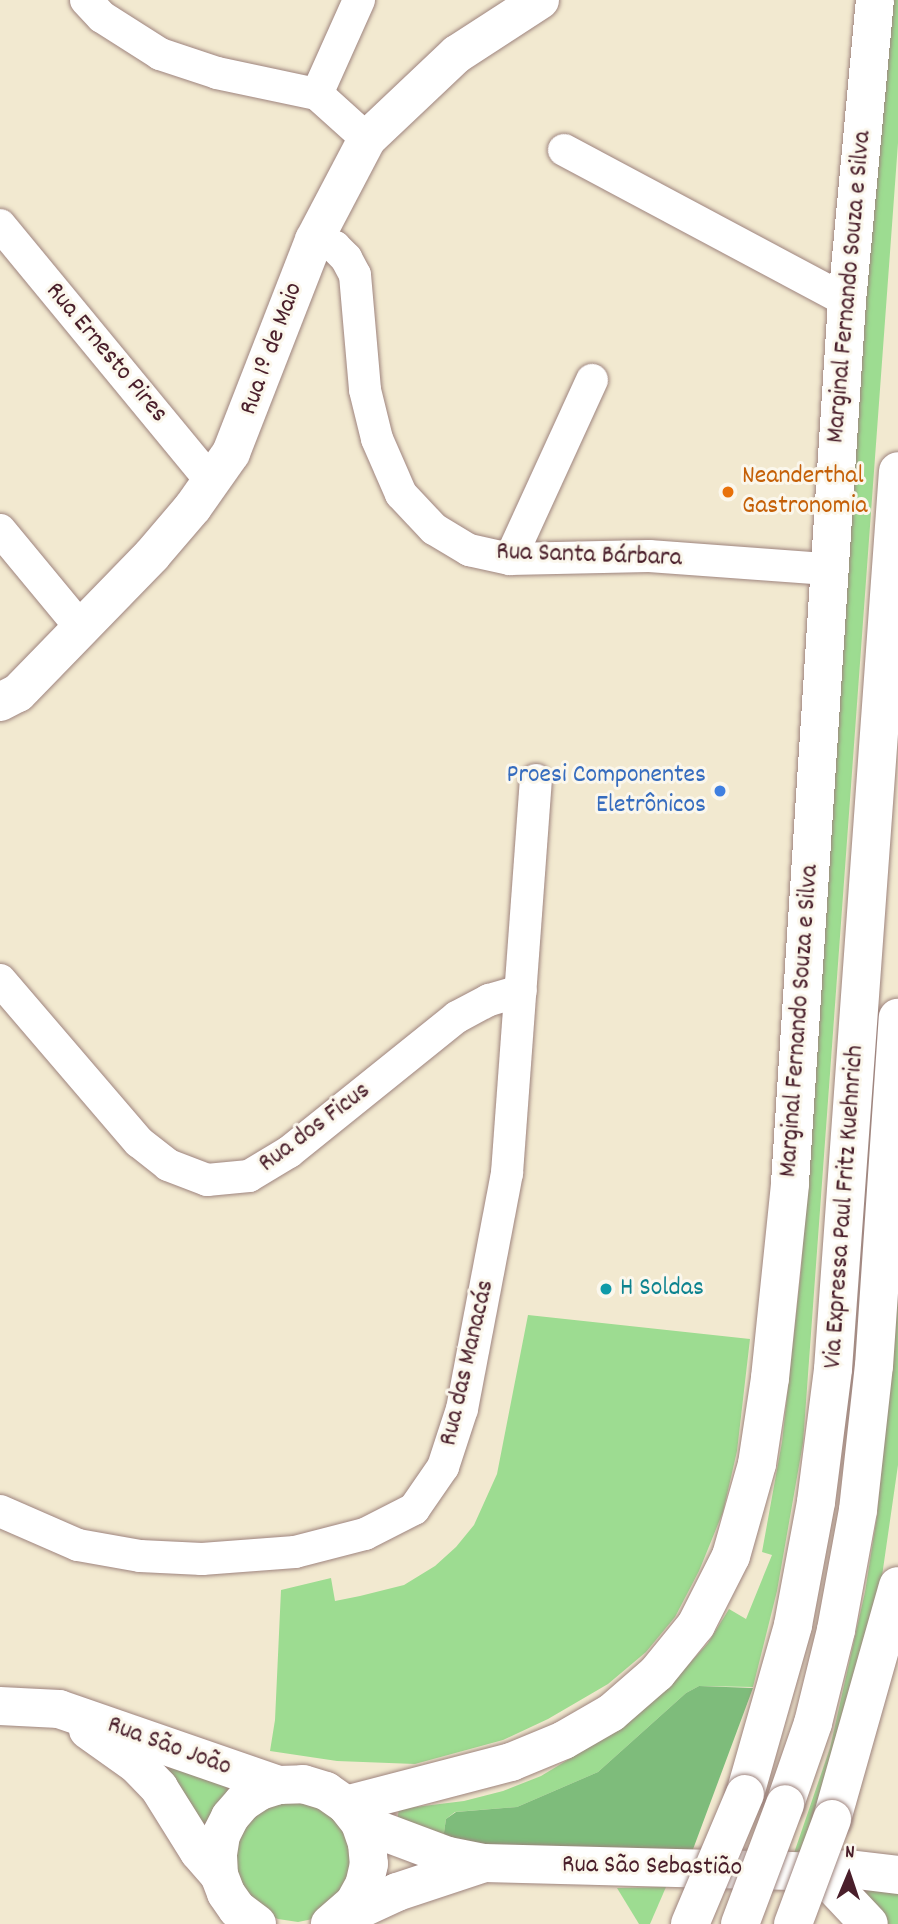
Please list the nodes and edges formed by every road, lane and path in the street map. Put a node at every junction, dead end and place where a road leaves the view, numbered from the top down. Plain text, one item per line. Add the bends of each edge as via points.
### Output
1 (86, 0) edge
2 (359, 0) edge
3 (540, 0) edge
4 (875, 0) edge
5 (317, 94) junction
6 (367, 138) junction
7 (564, 150) dead end
8 (0, 225) edge
9 (314, 240) junction
10 (847, 301) junction
11 (592, 380) dead end
12 (898, 471) edge
13 (211, 481) junction
14 (0, 530) edge
15 (510, 559) junction
16 (828, 569) junction
17 (82, 629) junction
18 (0, 702) edge
19 (536, 780) dead end
20 (0, 980) edge
21 (521, 991) junction
22 (898, 1018) edge
23 (0, 1511) edge
24 (898, 1586) edge
25 (0, 1706) edge
26 (59, 1709) junction
27 (279, 1784) junction
28 (353, 1814) junction
29 (484, 1863) junction
30 (820, 1872) junction
31 (219, 1875) junction
32 (898, 1875) edge
33 (335, 1921) edge
34 (257, 1924) edge
35 (690, 1924) edge
36 (740, 1924) edge
37 (793, 1924) edge
38 (869, 1924) edge

1 - 5 street via 102,17 160,54 217,73
2 - 5 street
3 - 6 street, Rua 1º de Maio via 457,54
4 - 10 street, Marginal Fernando Souza e Silva
5 - 6 street
6 - 9 street, Rua 1º de Maio
7 - 10 street
8 - 13 street, Rua Ernesto Pires
9 - 13 street, Rua 1º de Maio via 245,423 232,453
9 - 15 street, Rua Santa Bárbara via 335,247 355,275 365,390 377,439 401,494 434,529 469,550
10 - 16 street, Marginal Fernando Souza e Silva
11 - 15 street
12 - 35 street, Via Expressa Paul Fritz Kuehnrich, bridge via 833,1369 816,1502 793,1625 745,1794
13 - 17 street, Rua 1º de Maio via 152,555
14 - 17 street
15 - 16 street, Rua Santa Bárbara via 649,556
16 - 28 street, Marginal Fernando Souza e Silva via 789,1194 757,1464 731,1556 696,1625 657,1673 611,1713 564,1740 511,1762
17 - 18 street, Rua 1º de Maio via 18,693
19 - 21 street, Rua das Manacás
20 - 21 street, Rua dos Ficus via 139,1142 168,1166 207,1181 249,1177 289,1152 457,1017 489,1000
21 - 23 street, Rua das Manacás via 506,1173 462,1409 443,1467 414,1509 365,1534 295,1552 202,1559 140,1556 78,1545
22 - 36 street, Via Expressa Paul Fritz Kuehnrich, bridge via 874,1366 858,1510 813,1723
24 - 37 street, bridge via 832,1819
25 - 26 street, Rua São João
26 - 27 street, Rua São João
26 - 31 street, Rua São João via 137,1765 159,1788
27 - 28 street, Rua São João via 303,1784 326,1791
27 - 31 street via 243,1802 230,1817 221,1835
28 - 29 street, Rua São Sebastião via 448,1856
28 - 33 street via 367,1843 369,1864 354,1903
29 - 30 street, Rua São Sebastião
29 - 33 street, Rua São Sebastião via 397,1892
30 - 32 street, Rua São Sebastião via 849,1869
30 - 38 street
31 - 34 street, Rua São João via 237,1909

